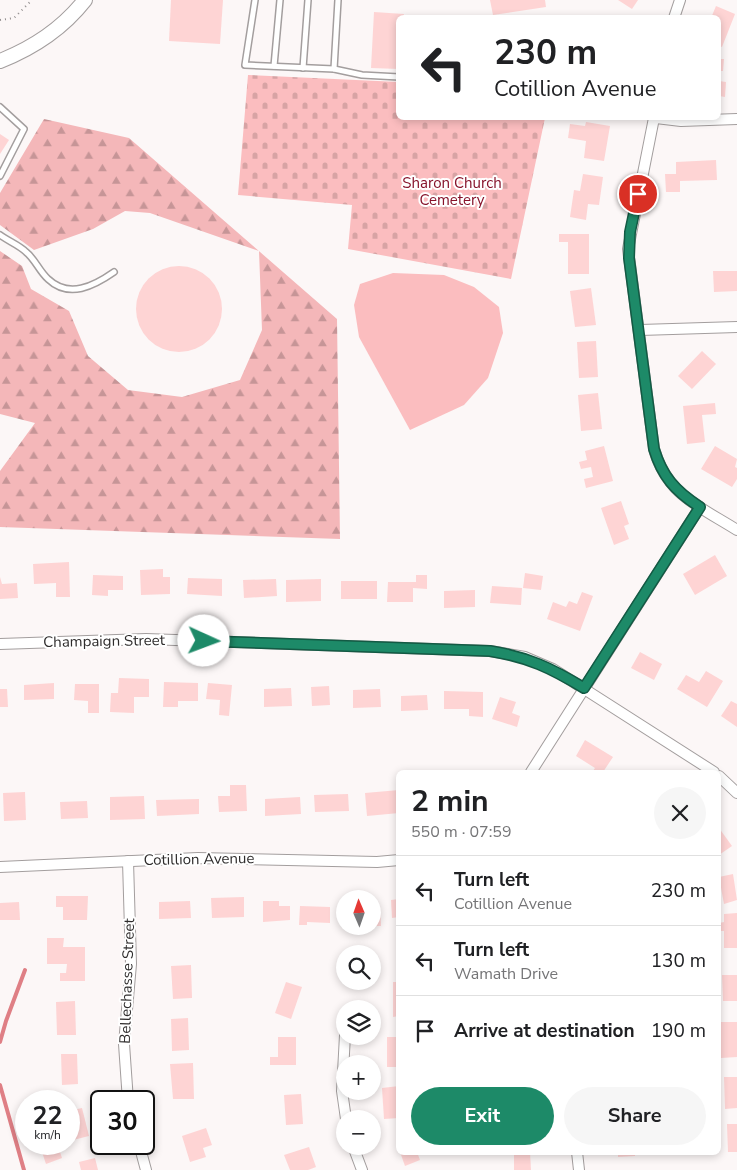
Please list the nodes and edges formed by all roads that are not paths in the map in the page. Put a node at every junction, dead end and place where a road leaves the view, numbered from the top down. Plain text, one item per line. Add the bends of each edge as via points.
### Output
1 (85, 0) edge
2 (255, 0) edge
3 (280, 0) edge
4 (308, 0) edge
5 (338, 0) edge
6 (680, 0) edge
7 (675, 15) edge
8 (0, 61) edge
9 (274, 66) junction
10 (303, 68) junction
11 (334, 69) junction
12 (396, 77) edge
13 (0, 107) edge
14 (737, 119) edge
15 (655, 120) edge
16 (672, 120) edge
17 (709, 120) edge
18 (721, 120) edge
19 (0, 176) edge
20 (0, 236) edge
21 (114, 272) dead end
22 (737, 327) edge
23 (640, 330) junction
24 (700, 507) junction
25 (737, 530) edge
26 (0, 644) edge
27 (584, 688) junction
28 (532, 770) edge
29 (711, 770) edge
30 (721, 778) edge
31 (737, 793) edge
32 (396, 860) edge
33 (128, 861) junction
34 (0, 867) edge
35 (344, 1045) edge
36 (127, 1090) edge
37 (345, 1110) edge
38 (142, 1155) edge
39 (356, 1155) edge
40 (577, 1155) edge
41 (146, 1170) edge
42 (362, 1170) edge
43 (579, 1170) edge

1 - 8 main road via 41,40
2 - 9 lane via 245,65
3 - 9 lane
4 - 10 lane
5 - 11 lane
6 - 7 street
9 - 10 lane
10 - 11 lane
11 - 12 lane
13 - 19 lane via 24,129
14 - 18 street
15 - 23 street via 628,249
16 - 17 street
20 - 21 lane via 27,252 48,279 62,288 76,290 96,284
22 - 23 street
23 - 24 street via 654,449 659,464 673,487
24 - 25 street
24 - 27 street
26 - 27 street, Champaign Street via 146,639 490,651 514,654 543,664
27 - 28 street
27 - 29 street, Champaign Street
30 - 31 street
32 - 33 street, Cotillion Avenue via 207,858
33 - 34 street, Cotillion Avenue
33 - 36 street, Bellechasse Street via 131,964 124,1044
35 - 37 street via 342,1091
38 - 41 street
39 - 42 street
40 - 43 street

